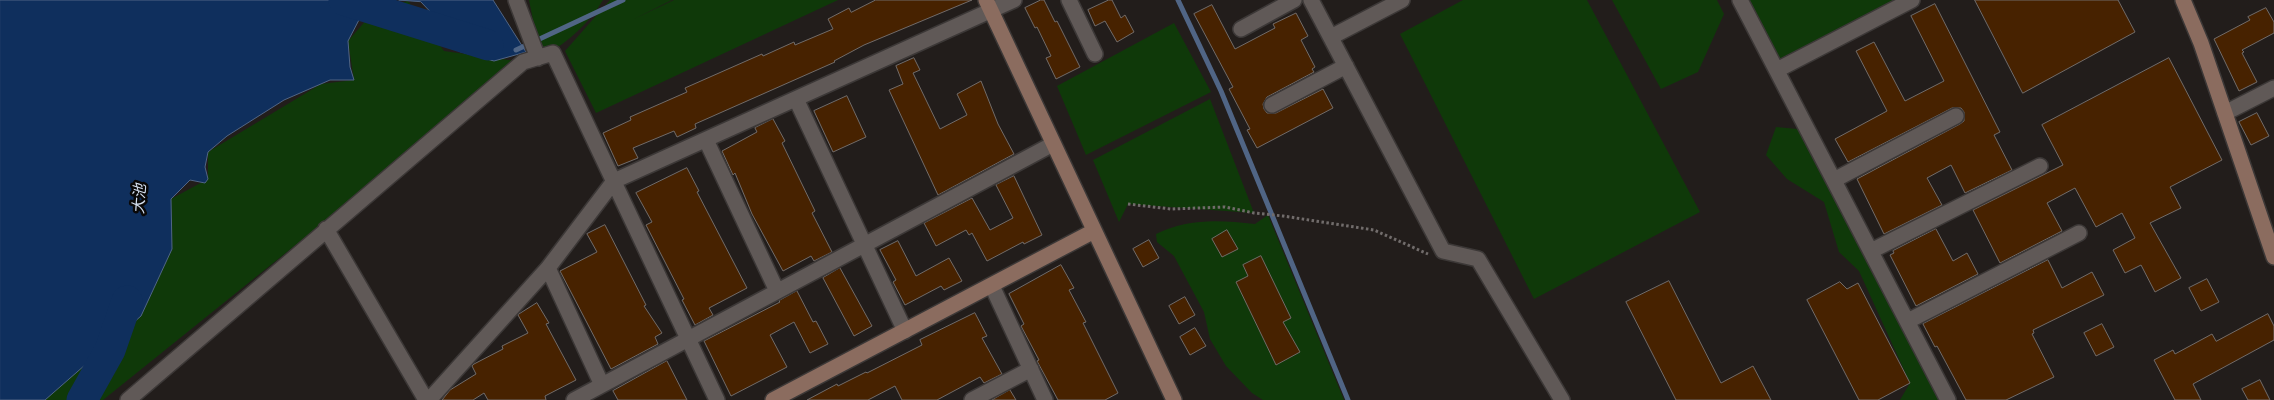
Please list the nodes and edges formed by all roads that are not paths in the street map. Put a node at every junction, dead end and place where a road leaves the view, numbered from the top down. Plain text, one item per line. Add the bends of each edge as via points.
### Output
1 (516, 0) edge
2 (1014, 0) edge
3 (1069, 0) edge
4 (1294, 0) edge
5 (1311, 0) edge
6 (1402, 0) edge
7 (1740, 0) edge
8 (1912, 0) edge
9 (2183, 0) edge
10 (989, 6) edge
11 (1241, 29) dead end
12 (1331, 37) junction
13 (1096, 54) dead end
14 (538, 58) junction
15 (1346, 66) junction
16 (1777, 70) junction
17 (2274, 88) edge
18 (796, 99) junction
19 (1272, 105) dead end
20 (2225, 113) junction
21 (1956, 116) dead end
22 (706, 140) junction
23 (1053, 144) junction
24 (2040, 166) dead end
25 (1834, 180) junction
26 (614, 181) junction
27 (326, 229) junction
28 (1094, 231) junction
29 (2078, 233) dead end
30 (864, 245) junction
31 (1871, 251) junction
32 (2274, 257) edge
33 (548, 268) junction
34 (992, 286) junction
35 (777, 292) junction
36 (1908, 321) junction
37 (905, 331) junction
38 (688, 339) junction
39 (1031, 369) junction
40 (602, 385) junction
41 (128, 400) edge
42 (428, 400) edge
43 (574, 400) edge
44 (717, 400) edge
45 (773, 400) edge
46 (972, 400) edge
47 (1045, 400) edge
48 (1174, 400) edge
49 (1562, 400) edge
50 (1948, 400) edge

1 - 14 street
2 - 10 street
3 - 13 street
4 - 11 street
5 - 12 street
6 - 12 street
7 - 16 street
8 - 16 street
9 - 20 street
10 - 18 street
10 - 23 street
12 - 15 street
14 - 26 street via 553,53
14 - 27 street via 523,62
15 - 19 street
15 - 49 street via 1443,251 1478,258
16 - 25 street
17 - 20 street
18 - 22 street
18 - 30 street
20 - 32 street
21 - 25 street
22 - 26 street
22 - 35 street
23 - 28 street
23 - 30 street
24 - 31 street
25 - 31 street
26 - 33 street
26 - 38 street
27 - 41 street
27 - 42 street
28 - 34 street
28 - 48 street
29 - 36 street
30 - 35 street
30 - 37 street
31 - 36 street
33 - 40 street
33 - 42 street
34 - 37 street
34 - 39 street
35 - 38 street
36 - 50 street
37 - 45 street
38 - 40 street
38 - 44 street
39 - 46 street
39 - 47 street
40 - 43 street

